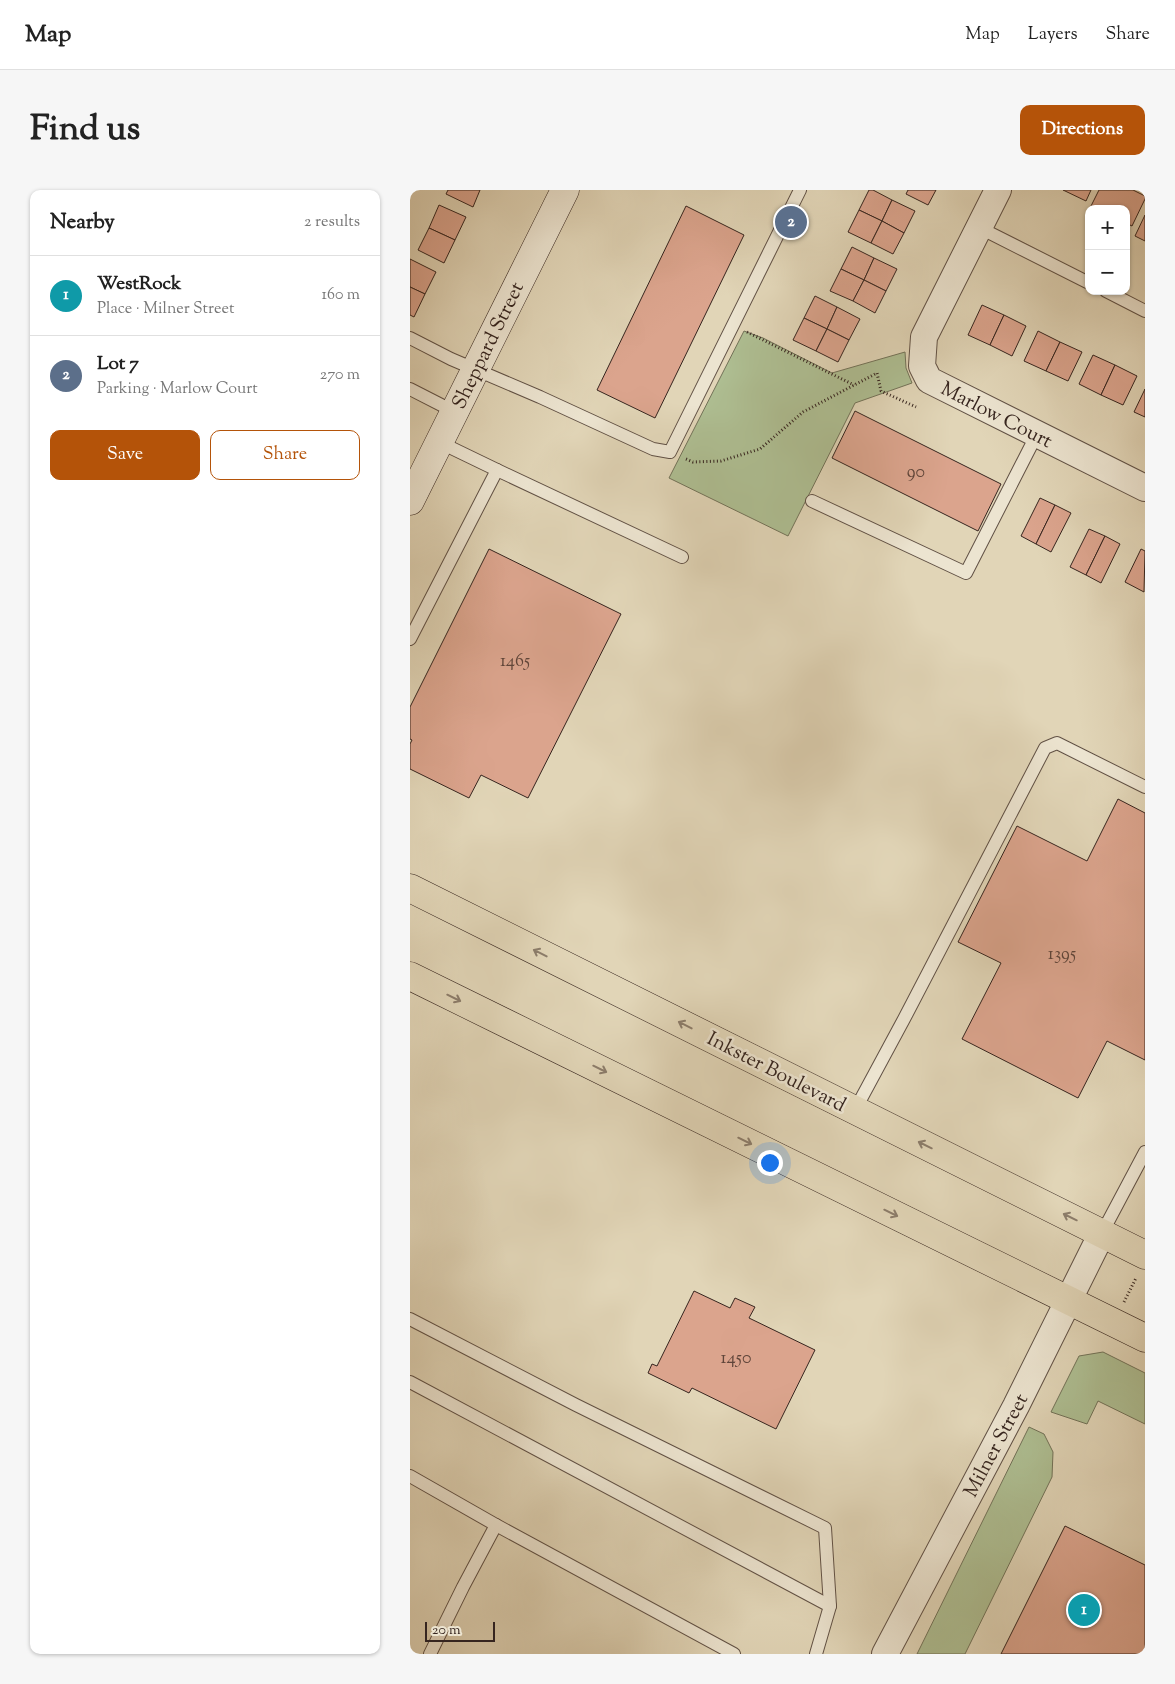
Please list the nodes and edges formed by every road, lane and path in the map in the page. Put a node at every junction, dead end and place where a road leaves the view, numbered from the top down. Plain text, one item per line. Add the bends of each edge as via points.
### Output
1 (565, 190) edge
2 (800, 190) edge
3 (998, 190) edge
4 (980, 228) junction
5 (1085, 281) edge
6 (1114, 295) edge
7 (1145, 311) edge
8 (735, 320) junction
9 (410, 338) edge
10 (475, 370) junction
11 (854, 385) junction
12 (410, 389) edge
13 (916, 406) dead end
14 (454, 412) junction
15 (1037, 434) junction
16 (439, 442) junction
17 (670, 452) junction
18 (497, 470) junction
19 (1145, 488) edge
20 (410, 501) edge
21 (812, 502) dead end
22 (682, 557) dead end
23 (410, 639) edge
24 (1145, 787) edge
25 (410, 888) edge
26 (410, 976) edge
27 (855, 1110) junction
28 (1145, 1152) edge
29 (1102, 1233) junction
30 (1145, 1255) edge
31 (1069, 1301) junction
32 (410, 1320) edge
33 (1145, 1338) edge
34 (410, 1382) edge
35 (410, 1476) edge
36 (496, 1525) junction
37 (830, 1606) junction
38 (430, 1654) edge
39 (734, 1654) edge
40 (816, 1654) edge
41 (884, 1654) edge

1 - 10 street, Sheppard Street
2 - 8 lane
3 - 4 street, Marlow Court
4 - 5 lane
4 - 15 street, Marlow Court via 924,337 922,366 929,380
6 - 7 lane
8 - 11 path via 744,325 745,331
8 - 17 lane
9 - 10 lane
10 - 14 street, Sheppard Street
10 - 17 lane via 653,449
11 - 13 path via 877,374 881,391
11 - 17 path via 803,412 760,448 721,461 693,462
12 - 14 lane
14 - 16 street, Sheppard Street
15 - 19 street, Marlow Court
15 - 21 lane via 966,573
16 - 18 lane
16 - 20 street, Sheppard Street
18 - 22 lane
18 - 23 lane
24 - 27 lane via 1057,744 1045,748
27 -> 25 main road, Inkster Boulevard
26 -> 31 main road
29 -> 27 main road, Inkster Boulevard
28 - 29 lane
29 - 30 main road, Inkster Boulevard
29 - 31 street, Milner Street
31 - 33 main road
31 - 41 street, Milner Street
32 - 37 lane via 825,1528
34 - 37 lane
35 - 36 lane
36 - 38 lane
36 - 39 lane
37 - 40 lane

